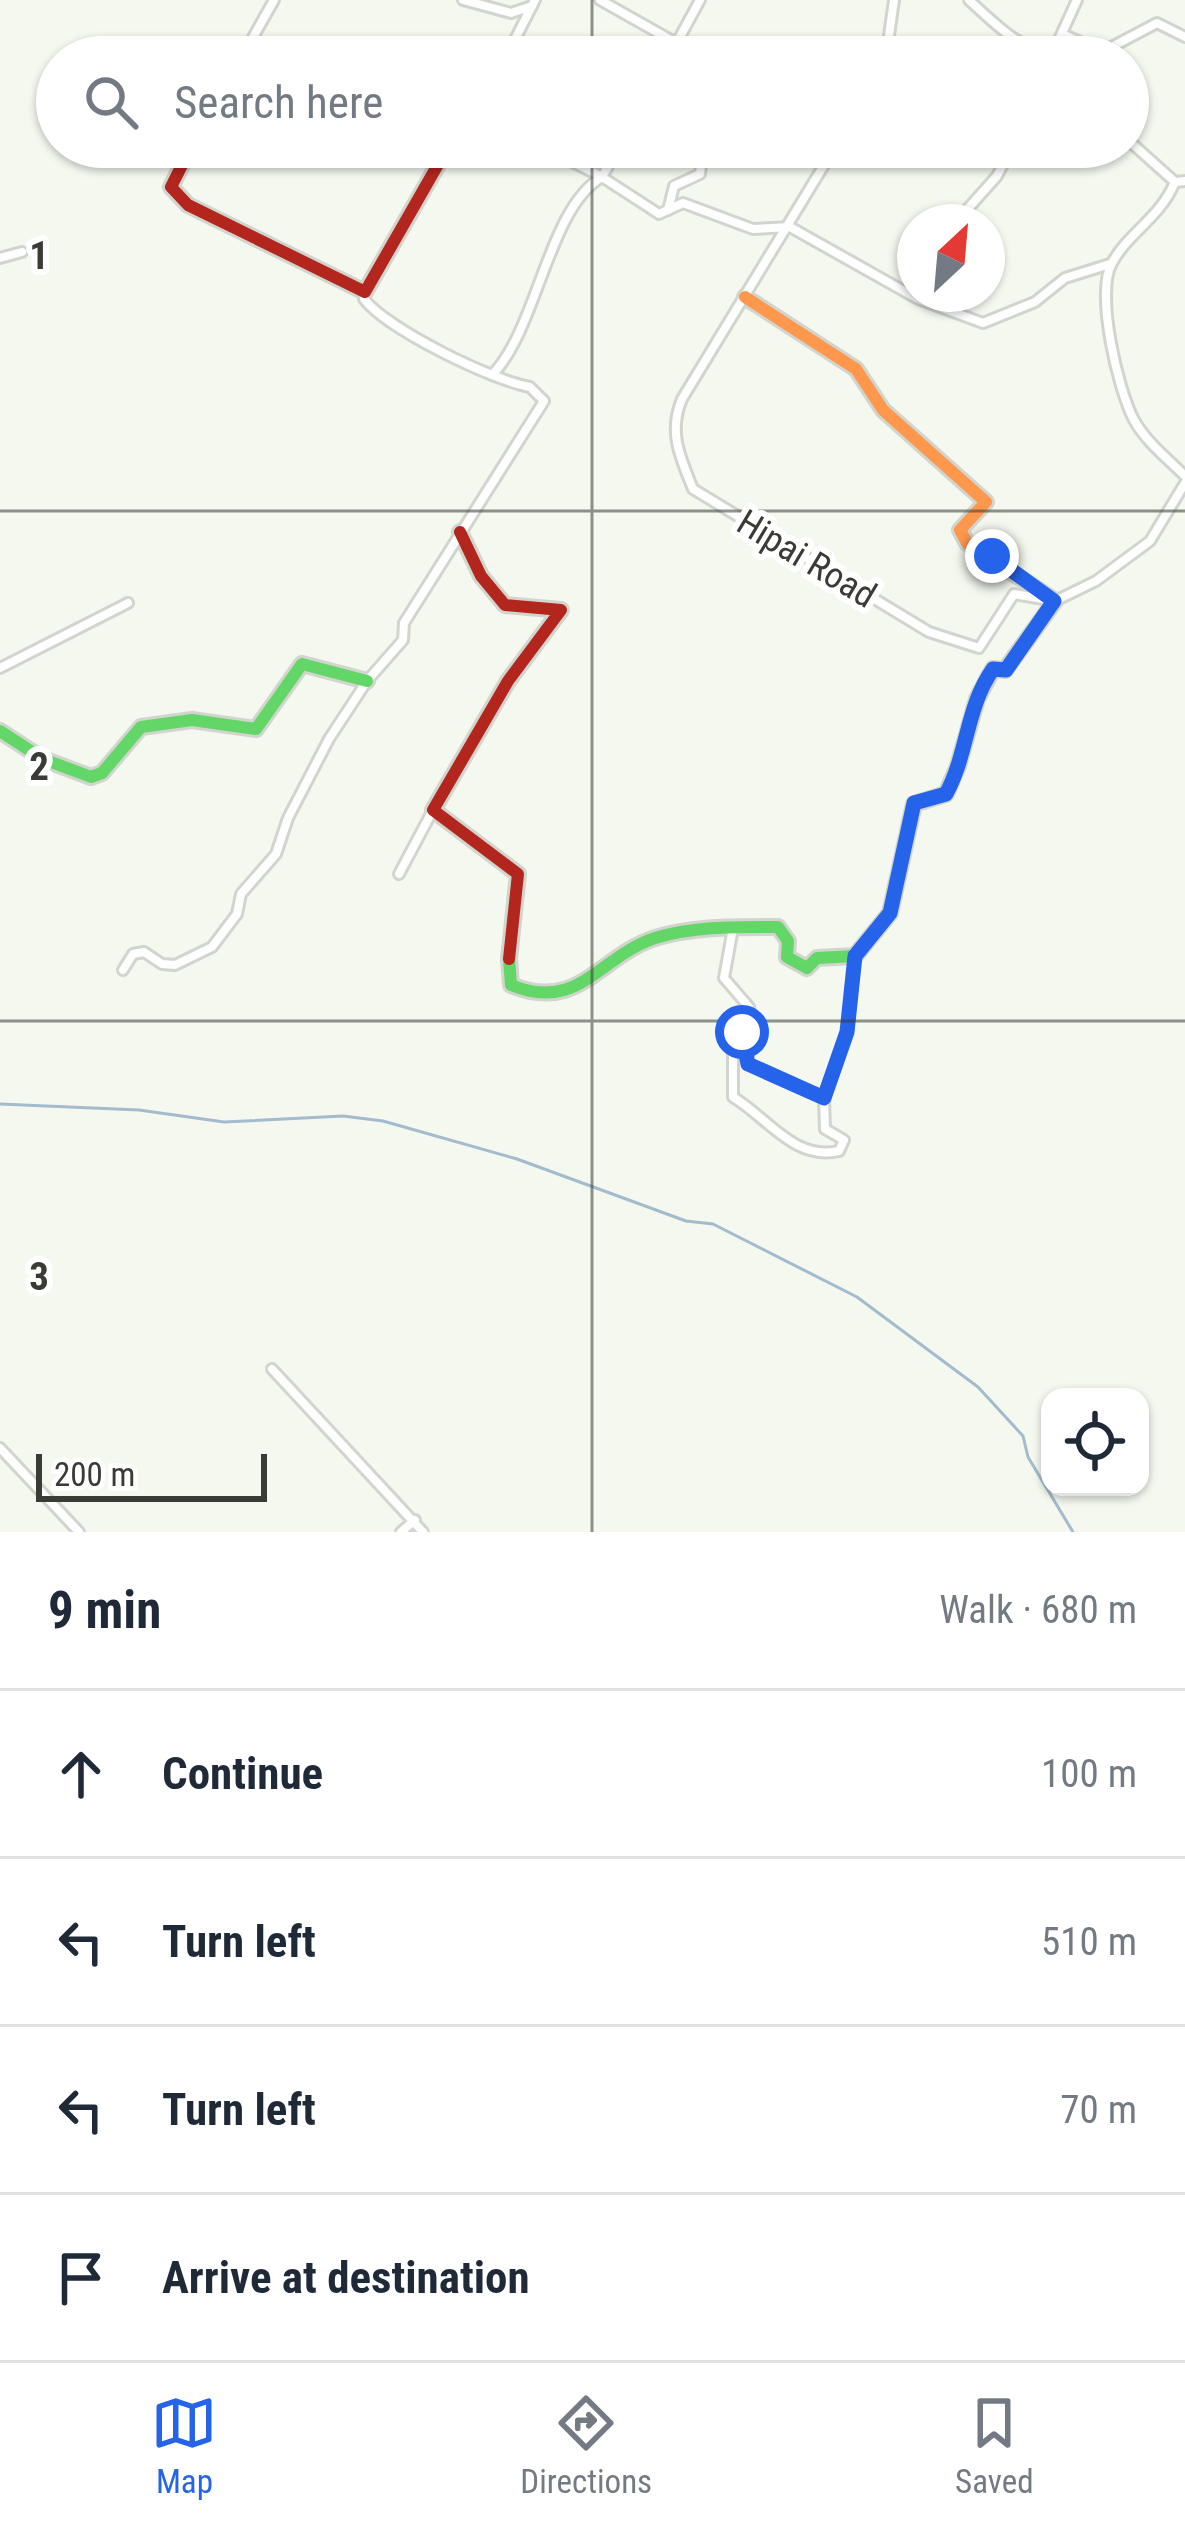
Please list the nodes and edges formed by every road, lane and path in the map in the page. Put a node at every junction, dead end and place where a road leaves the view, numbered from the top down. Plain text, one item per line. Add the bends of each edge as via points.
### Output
1 (274, 0) edge
2 (463, 0) edge
3 (599, 0) edge
4 (700, 0) edge
5 (894, 0) edge
6 (969, 0) edge
7 (1077, 0) edge
8 (533, 3) edge
9 (1062, 34) joint
10 (254, 36) edge
11 (516, 36) edge
12 (667, 36) edge
13 (680, 36) edge
14 (891, 36) edge
15 (1013, 36) edge
16 (1066, 36) edge
17 (1130, 36) edge
18 (1185, 37) edge
19 (1149, 157) edge
20 (180, 168) edge
21 (436, 168) edge
22 (584, 168) edge
23 (607, 168) edge
24 (700, 168) edge
25 (821, 168) edge
26 (1001, 168) edge
27 (602, 177) junction
28 (1180, 181) edge
29 (972, 204) edge
30 (668, 211) junction
31 (790, 227) junction
32 (22, 252) dead end
33 (0, 258) edge
34 (1110, 264) junction
35 (897, 288) edge
36 (365, 292) junction
37 (745, 297) junction
38 (955, 312) edge
39 (492, 375) junction
40 (1185, 480) edge
41 (460, 532) junction
42 (1054, 601) junction
43 (128, 603) dead end
44 (0, 668) edge
45 (367, 680) junction
46 (0, 731) edge
47 (433, 810) junction
48 (399, 874) dead end
49 (733, 927) junction
50 (855, 956) junction
51 (123, 970) dead end
52 (742, 1032) junction
53 (824, 1098) junction
54 (272, 1370) dead end
55 (0, 1448) edge
56 (415, 1520) junction
57 (79, 1532) edge
58 (401, 1532) edge
59 (423, 1532) edge

1 - 10 street
2 - 8 street via 511,14
3 - 12 street
4 - 13 street
5 - 14 street
6 - 15 street via 986,22
7 - 9 street
8 - 11 street
9 - 16 street
17 - 18 street via 1151,24
19 - 28 street
20 - 36 street via 171,187 188,205
21 - 36 street
22 - 27 street
23 - 27 street
24 - 30 street via 698,178 674,186
25 - 31 street, Hipai Road
26 - 29 street
27 - 30 street via 659,214
27 - 39 street via 558,230 517,340
28 - 34 street
30 - 31 street via 683,202 754,229
31 - 35 street
31 - 37 street, Hipai Road
32 - 33 street
34 - 38 street via 983,323
34 - 40 street via 1111,344 1134,420
36 - 39 street via 379,315 417,340
37 - 42 street via 856,369 883,410 986,502 959,530 967,543
37 - 42 street, Hipai Road via 673,420 693,489 929,632 979,648 1014,594
39 - 41 street via 530,387 544,401
40 - 42 street, Hipai Road via 1150,541
41 - 45 street via 404,623 403,640
41 - 47 street via 496,599 513,609 561,610 492,701
42 - 50 street via 1015,661 993,669 982,685 964,761 946,794 914,803 890,913
43 - 44 street
45 - 46 street via 302,664 256,729 191,720 141,727 91,777
45 - 51 street via 288,818 276,854 212,946 175,964 134,954
47 - 48 street
47 - 49 street via 518,874 505,969 524,992 564,996 638,946
49 - 50 street via 778,927 787,957 807,968 818,958
49 - 52 street via 724,978 749,1007
50 - 53 street via 847,1032
52 - 53 street via 748,1064
52 - 53 street via 733,1048 733,1097 788,1141 822,1155 839,1151 844,1140 825,1129
54 - 56 street
55 - 57 street
56 - 58 street
56 - 59 street

